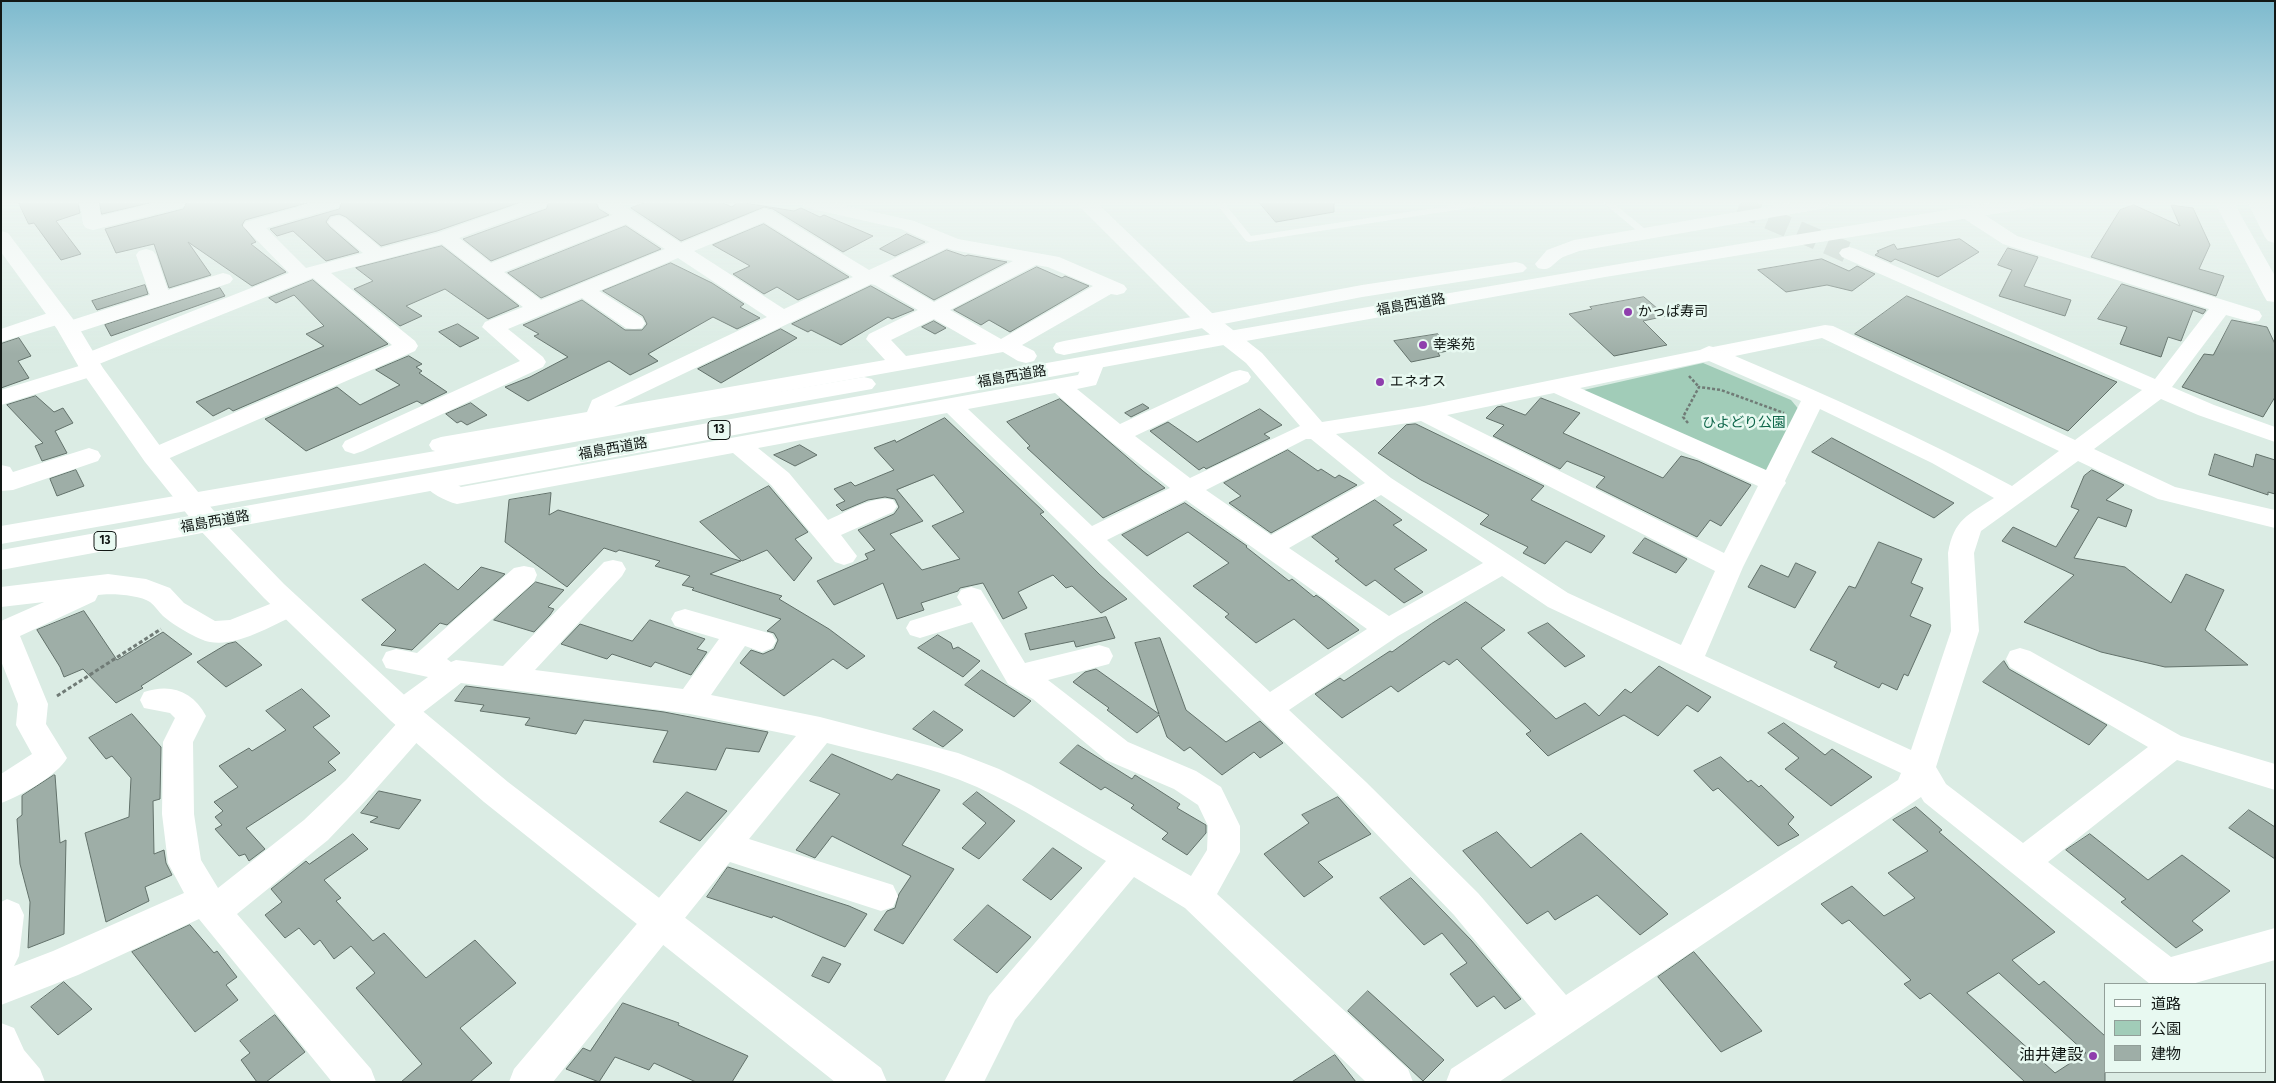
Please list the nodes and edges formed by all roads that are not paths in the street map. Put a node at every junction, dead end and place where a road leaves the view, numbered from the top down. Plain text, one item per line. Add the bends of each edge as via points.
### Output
1 (13, 254) edge
2 (286, 254) edge
3 (383, 254) edge
4 (468, 254) edge
5 (533, 254) edge
6 (671, 254) edge
7 (684, 254) edge
8 (834, 254) edge
9 (919, 254) edge
10 (1008, 254) edge
11 (1140, 254) edge
12 (1555, 254) edge
13 (1614, 254) edge
14 (1711, 254) edge
15 (1850, 254) tunnel mouth
16 (2053, 254) edge
17 (2252, 254) edge
18 (146, 255) dead end
19 (377, 255) joint
20 (1033, 259) junction
21 (1545, 264) junction
22 (491, 270) junction
23 (309, 273) junction
24 (868, 278) junction
25 (223, 279) dead end
26 (1113, 288) joint
27 (583, 290) junction
28 (2275, 296) edge
29 (161, 298) junction
30 (2222, 306) junction
31 (538, 308) junction
32 (934, 310) junction
33 (2251, 316) dead end
34 (783, 318) junction
35 (63, 322) junction
36 (634, 323) dead end
37 (1218, 329) junction
38 (1, 336) edge
39 (1010, 349) junction
40 (1709, 353) junction
41 (1094, 362) junction
42 (901, 363) junction
43 (90, 365) junction
44 (672, 370) junction
45 (1240, 377) dead end
46 (1059, 385) junction
47 (1556, 386) junction
48 (2159, 389) junction
49 (714, 396) junction
50 (1, 398) edge
51 (953, 405) junction
52 (1811, 406) junction
53 (1424, 413) junction
54 (596, 416) junction
55 (413, 419) junction
56 (1316, 431) junction
57 (1117, 435) junction
58 (2275, 435) edge
59 (736, 444) junction
60 (354, 446) dead end
61 (2076, 451) junction
62 (89, 456) dead end
63 (154, 456) junction
64 (437, 462) junction
65 (1, 473) edge
66 (1774, 483) junction
67 (1382, 484) junction
68 (1188, 489) junction
69 (2013, 497) junction
70 (884, 506) dead end
71 (200, 512) junction
72 (2275, 519) edge
73 (823, 532) junction
74 (1, 536) edge
75 (1089, 538) junction
76 (1270, 547) junction
77 (844, 556) dead end
78 (1, 560) edge
79 (1504, 563) junction
80 (1730, 567) junction
81 (613, 569) dead end
82 (524, 575) dead end
83 (108, 584) junction
84 (1, 598) edge
85 (290, 606) junction
86 (685, 619) dead end
87 (920, 628) dead end
88 (1388, 629) junction
89 (2, 632) edge
90 (1099, 656) dead end
91 (2020, 659) dead end
92 (1688, 660) junction
93 (456, 671) junction
94 (1018, 676) junction
95 (510, 678) junction
96 (155, 700) dead end
97 (690, 702) junction
98 (1269, 708) junction
99 (409, 718) junction
100 (820, 729) junction
101 (2172, 746) junction
102 (1920, 768) junction
103 (2275, 777) edge
104 (1, 790) edge
105 (723, 845) junction
106 (1129, 858) junction
107 (2022, 863) junction
108 (881, 896) dead end
109 (1197, 898) junction
110 (211, 905) junction
111 (7, 915) dead end
112 (660, 921) junction
113 (2275, 944) edge
114 (1, 956) edge
115 (1, 988) edge
116 (1563, 1019) junction
117 (1, 1041) edge
118 (26, 1082) edge
119 (357, 1082) edge
120 (528, 1082) edge
121 (867, 1082) edge
122 (963, 1082) edge
123 (1394, 1082) edge
124 (1465, 1082) edge

1 - 35 main road
2 - 23 street
3 - 19 street
4 - 22 street
5 - 22 street
6 - 27 street
7 - 34 street
8 - 24 street
9 - 24 street
10 - 20 street
11 - 37 main road
12 - 21 street
13 - 21 main road, 福島西道路 / 13
14 - 37 main road, 福島西道路 / 13
15 - 48 street
16 - 30 street
17 - 28 main road
18 - 29 street
19 - 23 street
20 - 26 street via 1052,260
20 - 32 street
21 - 37 main road, 福島西道路 / 13 via 1362,291
22 - 31 street
23 - 43 street
23 - 63 street via 407,346
24 - 32 street via 880,279
24 - 34 street
25 - 29 street
26 - 39 street
27 - 31 street
27 - 36 street
29 - 35 street
30 - 33 street
30 - 48 street
31 - 55 street via 493,327 535,362
32 - 39 street
32 - 42 street via 877,338
34 - 44 street
35 - 38 street
35 - 43 main road
37 - 39 main road, 福島西道路 / 13
37 - 41 main road, 福島西道路 / 13
37 - 56 street via 1254,358
39 - 42 street
39 - 64 main road, 福島西道路 / 13
40 - 47 street
40 - 52 street
40 - 61 street via 1825,331
41 - 46 street via 1088,380
41 - 64 main road, 福島西道路 / 13
42 - 49 street
43 - 50 street
43 - 63 main road
44 - 49 street
44 - 54 street via 600,405
45 - 57 street
46 - 51 street
46 - 57 street
47 - 53 street
47 - 66 street
48 - 58 street via 2234,422
48 - 61 street
49 - 54 street
51 - 59 street
51 - 75 street
52 - 66 street
52 - 69 street via 1851,414
53 - 56 street
53 - 80 street
54 - 64 street
55 - 60 street
55 - 64 street
56 - 67 street
56 - 68 street via 1300,433
57 - 68 street
59 - 64 street via 457,496
59 - 73 street via 780,479
61 - 69 street
61 - 72 street via 2167,493
62 - 65 street via 4,484
63 - 71 main road
64 - 71 main road, 福島西道路 / 13
66 - 80 street
67 - 76 street
67 - 79 street
68 - 75 street
68 - 76 street
69 - 102 street via 1970,526 1963,542 1965,632
70 - 73 street
71 - 74 main road, 福島西道路 / 13
71 - 78 main road, 福島西道路 / 13
71 - 85 main road
73 - 77 street
75 - 98 street
76 - 88 street
79 - 88 street
79 - 92 street via 1558,600
80 - 92 street
81 - 95 street
82 - 93 street via 409,662
83 - 84 street
83 - 85 street via 146,589 212,632 234,630
83 - 89 street
85 - 99 main road
86 - 97 street via 750,638
87 - 94 street via 975,603
88 - 98 street
89 - 104 street via 34,704 31,725 51,758
90 - 94 street
91 - 101 street
92 - 102 street
93 - 95 street
93 - 99 street
94 - 109 street via 1043,691 1117,751 1185,780 1210,796 1224,826 1224,852
95 - 97 street
96 - 110 street via 178,702 191,716 178,742 178,814 185,863
97 - 100 street
98 - 116 street via 1466,904
99 - 110 street via 357,789 316,830
99 - 112 main road via 496,792
100 - 105 street
100 - 106 street via 947,762 988,778
101 - 103 street
101 - 107 street
102 - 107 street via 1935,793
102 - 116 street via 1909,789
105 - 108 street
105 - 112 street
106 - 109 street
106 - 122 street via 1002,1008
107 - 113 street via 2166,975
109 - 123 street
110 - 115 street
110 - 119 street
111 - 114 street
112 - 120 street
112 - 121 main road
116 - 124 street
117 - 118 street via 11,1063

